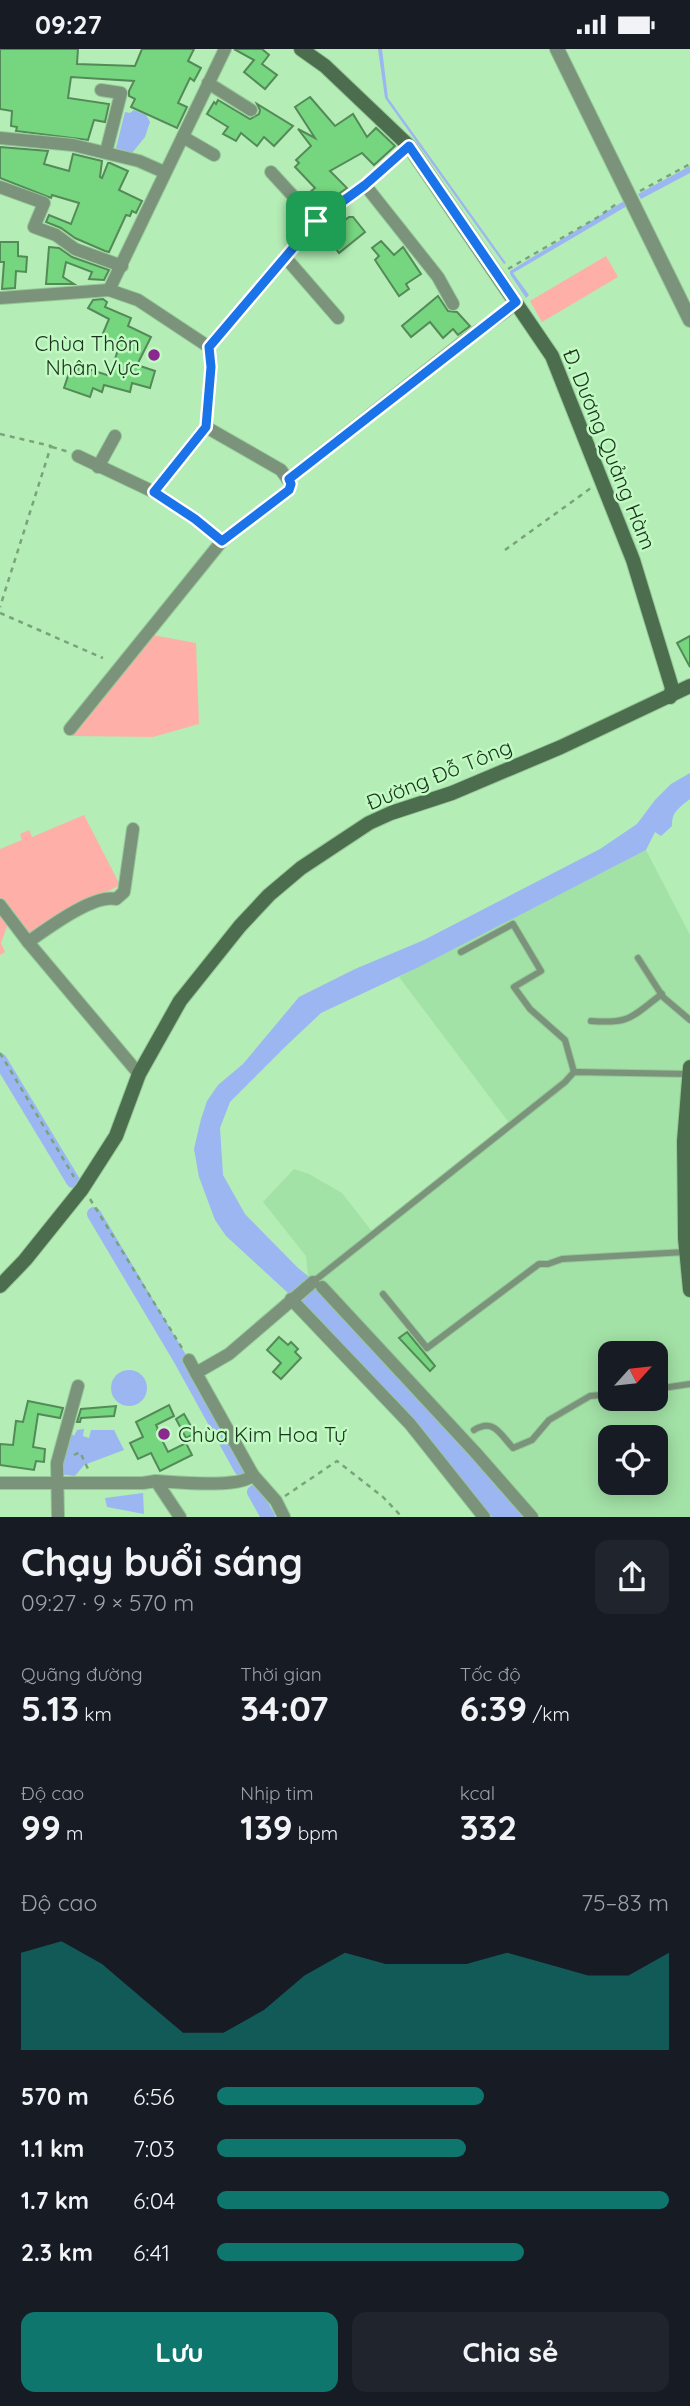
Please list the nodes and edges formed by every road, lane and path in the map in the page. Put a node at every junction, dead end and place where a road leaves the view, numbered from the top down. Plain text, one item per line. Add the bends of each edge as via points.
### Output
1 (225, 49) edge
2 (301, 49) edge
3 (557, 49) edge
4 (208, 83) junction
5 (101, 90) dead end
6 (251, 110) dead end
7 (183, 137) junction
8 (0, 138) edge
9 (409, 146) junction
10 (106, 152) junction
11 (214, 155) dead end
12 (690, 164) edge
13 (164, 172) junction
14 (271, 172) dead end
15 (365, 185) junction
16 (0, 187) edge
17 (629, 196) junction
18 (316, 221) junction
19 (285, 257) junction
20 (122, 266) junction
21 (498, 275) junction
22 (109, 290) junction
23 (0, 297) edge
24 (516, 302) junction
25 (453, 304) dead end
26 (338, 318) dead end
27 (690, 320) edge
28 (209, 347) junction
29 (206, 427) junction
30 (0, 434) edge
31 (115, 436) dead end
32 (51, 446) junction
33 (78, 456) joint
34 (98, 467) junction
35 (289, 479) junction
36 (602, 480) junction
37 (154, 492) junction
38 (222, 541) junction
39 (505, 550) dead end
40 (0, 607) edge
41 (0, 613) edge
42 (103, 658) dead end
43 (690, 686) edge
44 (670, 697) junction
45 (69, 729) dead end
46 (133, 829) dead end
47 (0, 905) edge
48 (28, 942) junction
49 (461, 952) dead end
50 (638, 958) dead end
51 (662, 994) junction
52 (690, 1020) edge
53 (591, 1021) dead end
54 (0, 1053) edge
55 (689, 1070) edge
56 (574, 1072) junction
57 (139, 1074) junction
58 (687, 1141) edge
59 (82, 1189) junction
60 (687, 1242) edge
61 (317, 1284) junction
62 (0, 1286) edge
63 (690, 1290) edge
64 (383, 1294) dead end
65 (292, 1298) junction
66 (190, 1360) joint
67 (196, 1373) junction
68 (690, 1384) edge
69 (78, 1385) dead end
70 (668, 1387) edge
71 (598, 1395) edge
72 (474, 1430) dead end
73 (74, 1455) dead end
74 (86, 1464) dead end
75 (253, 1475) junction
76 (57, 1482) junction
77 (156, 1482) junction
78 (0, 1483) edge
79 (276, 1501) junction
80 (58, 1517) edge
81 (180, 1517) edge
82 (284, 1517) edge
83 (402, 1517) edge
84 (484, 1517) edge
85 (532, 1517) edge

1 - 4 street
2 - 9 main road, Đ. Dương Quảng Hàm
3 - 17 street
4 - 6 street
4 - 7 street
5 - 10 street via 121,93
7 - 11 street
7 - 13 street
8 - 10 street
9 - 15 street
9 - 21 main road, Đ. Dương Quảng Hàm
10 - 13 street
12 - 17 path
13 - 20 street
14 - 18 street
15 - 18 street
15 - 25 street via 438,277
16 - 20 street via 44,203 34,227 75,249
17 - 21 path
17 - 27 street
18 - 19 street
19 - 26 street
19 - 28 street
20 - 22 street
21 - 24 main road, Đ. Dương Quảng Hàm
22 - 23 street
22 - 28 street via 138,300
24 - 35 street
24 - 36 main road, Đ. Dương Quảng Hàm via 552,356
28 - 29 street
29 - 35 street
29 - 37 street
30 - 32 path
31 - 34 street
32 - 33 path
32 - 40 path
33 - 34 street
34 - 37 street
35 - 38 street via 289,490
36 - 39 path
36 - 44 main road, Đ. Dương Quảng Hàm via 651,617 672,688
37 - 38 street
38 - 45 street
41 - 42 path
43 - 44 main road, Đường Đỗ Tông
44 - 57 main road, Đường Đỗ Tông via 467,787 391,813 302,868 240,926 180,1002
46 - 48 street via 121,901 107,897
47 - 48 street
48 - 57 street
49 - 56 lane via 513,924 541,971 514,987 530,1009 565,1039
50 - 51 lane
51 - 52 lane
51 - 53 lane via 627,1020
54 - 59 path
55 - 56 lane
55 - 58 main road
56 - 61 lane
57 - 59 main road, Đường Đỗ Tông via 116,1136
58 - 60 main road
59 - 62 main road, Đường Đỗ Tông
59 - 66 path
60 - 63 main road
60 - 64 lane via 539,1264 427,1348
61 - 65 street
61 - 85 street
65 - 67 street via 229,1354
65 - 84 street via 410,1424
66 - 67 street
67 - 75 street
68 - 70 lane
69 - 76 street via 58,1455
71 - 72 lane via 549,1420 532,1440 513,1448 490,1425
73 - 74 path via 80,1452
75 - 77 street via 224,1483
75 - 79 street
76 - 77 street
76 - 78 street
76 - 80 street
77 - 81 street
79 - 82 street
79 - 83 path via 337,1461

